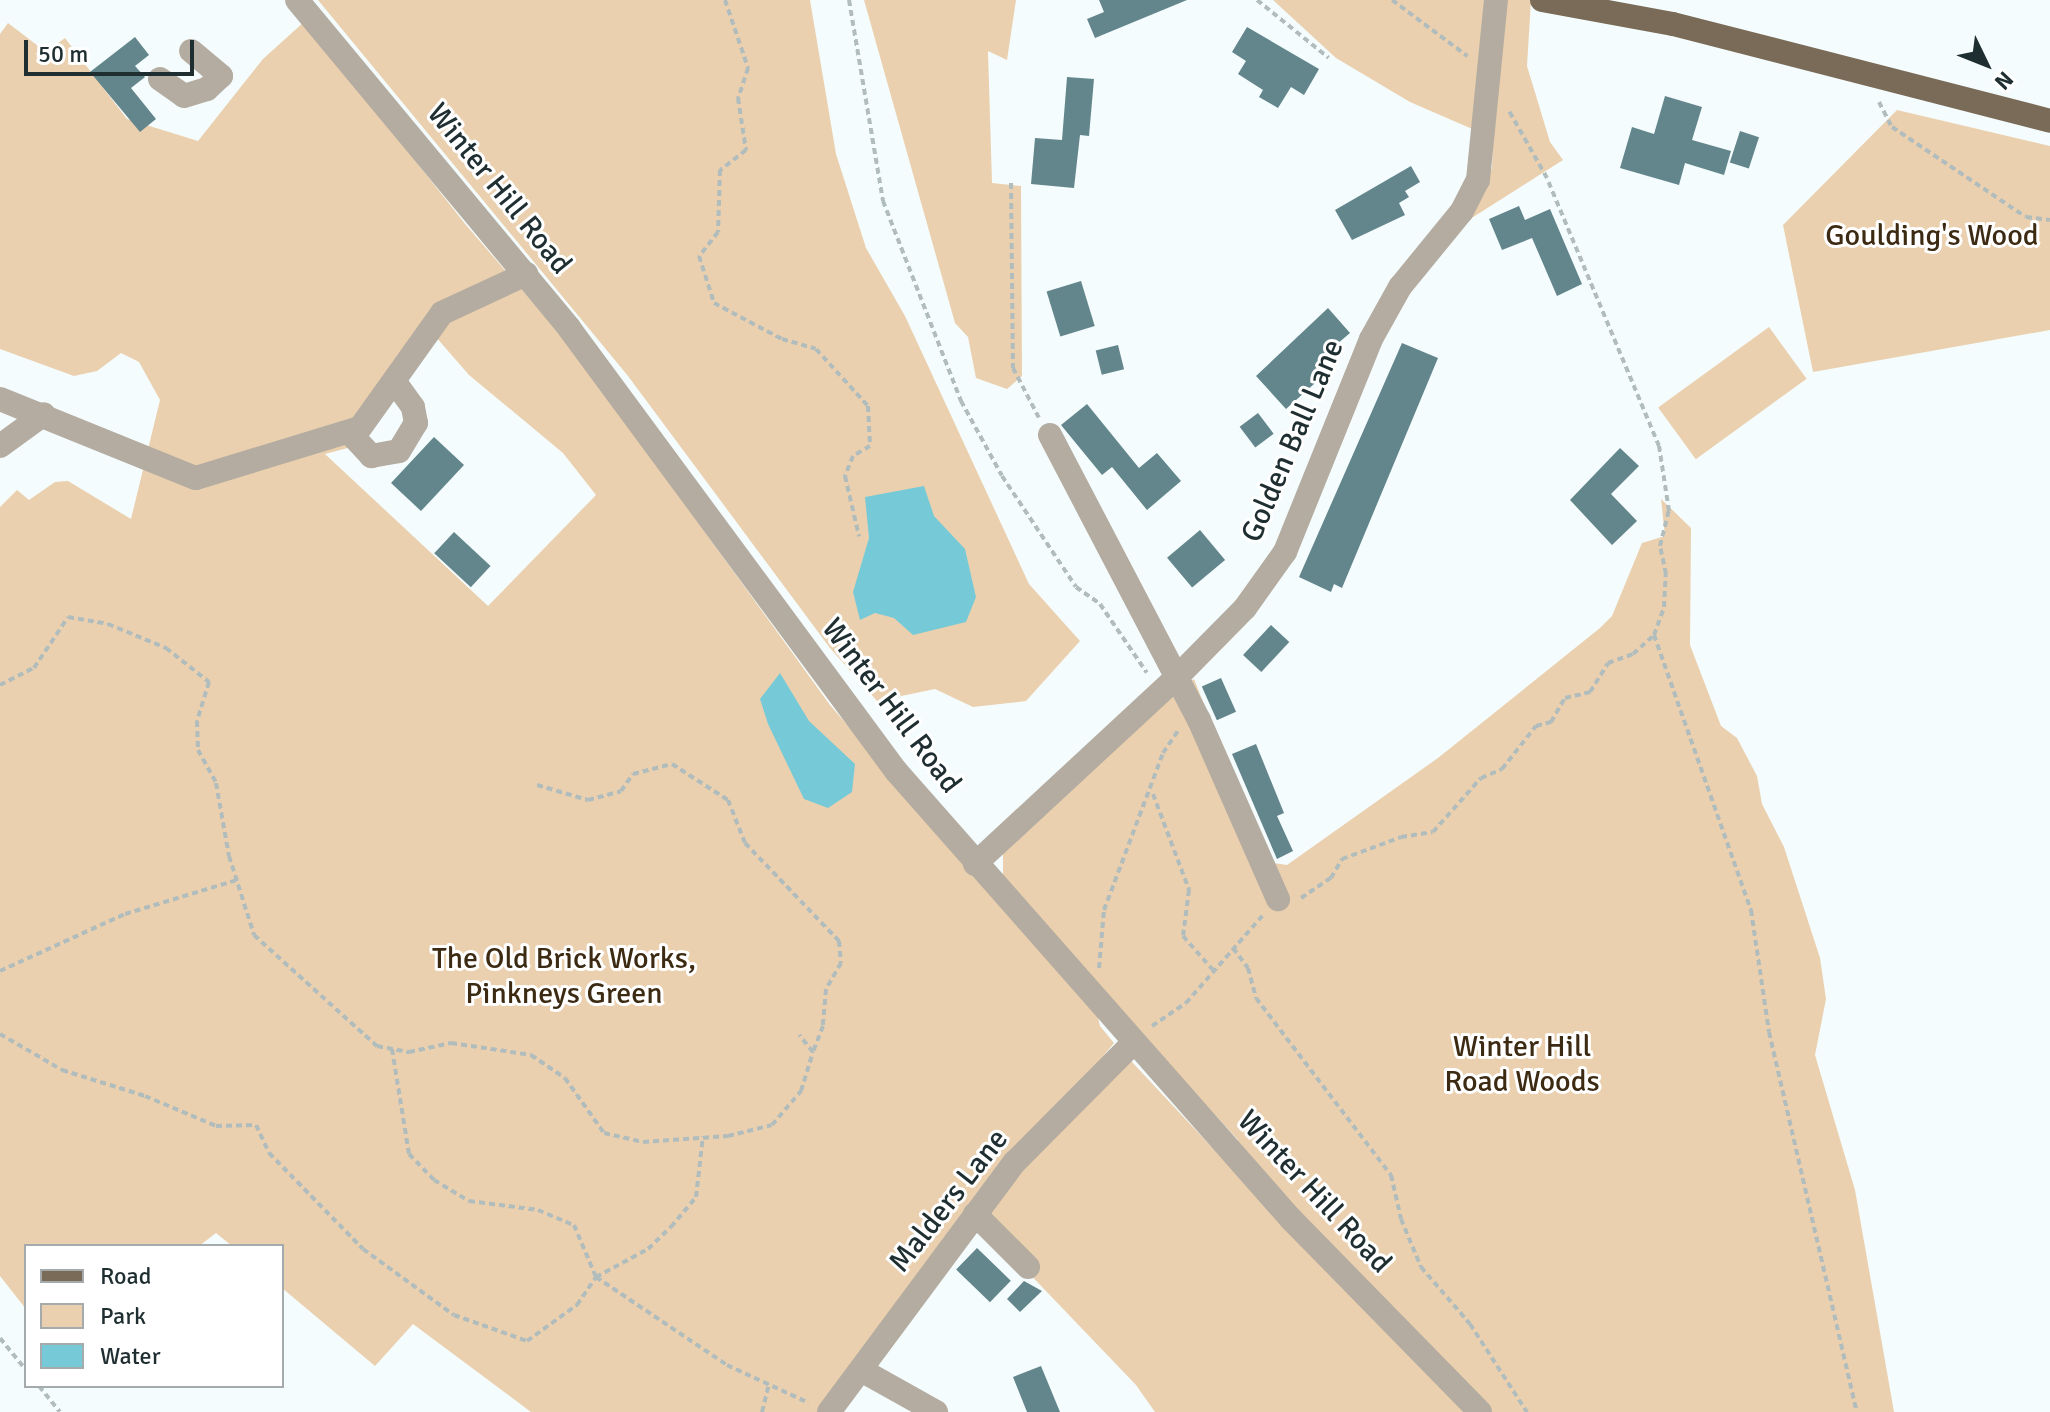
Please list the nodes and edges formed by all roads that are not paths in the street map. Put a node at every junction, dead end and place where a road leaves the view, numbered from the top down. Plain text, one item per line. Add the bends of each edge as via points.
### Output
1 (297, 0) edge
2 (1496, 0) edge
3 (1542, 0) edge
4 (191, 51) dead end
5 (160, 79) dead end
6 (2050, 121) edge
7 (526, 274) junction
8 (394, 381) junction
9 (0, 399) edge
10 (44, 414) junction
11 (349, 432) junction
12 (1050, 435) road end
13 (0, 446) edge
14 (1169, 684) junction
15 (975, 864) junction
16 (1278, 899) road end
17 (1132, 1041) junction
18 (975, 1214) junction
19 (1028, 1267) dead end
20 (861, 1370) junction
21 (827, 1411) edge
22 (936, 1412) edge
23 (1480, 1412) edge

1 - 7 street, Winter Hill Road
2 - 14 street, Golden Ball Lane via 1478,180 1462,211 1400,287 1371,339 1285,552 1245,608
3 - 6 main road via 1673,24
4 - 5 street via 221,76 207,89 184,96
7 - 8 street via 442,313
7 - 15 street, Winter Hill Road via 836,693
8 - 11 street via 360,428
8 - 11 street via 413,407 416,423 399,451 371,456
9 - 10 street
10 - 11 street via 196,478
10 - 13 street
12 - 14 street
14 - 15 street, Golden Ball Lane
14 - 16 street via 1199,720
15 - 17 street, Winter Hill Road
17 - 18 street, Malders Lane via 1015,1162
17 - 23 street, Winter Hill Road via 1291,1219
18 - 19 street
18 - 20 street, Malders Lane
20 - 21 street, Malders Lane
20 - 22 street

